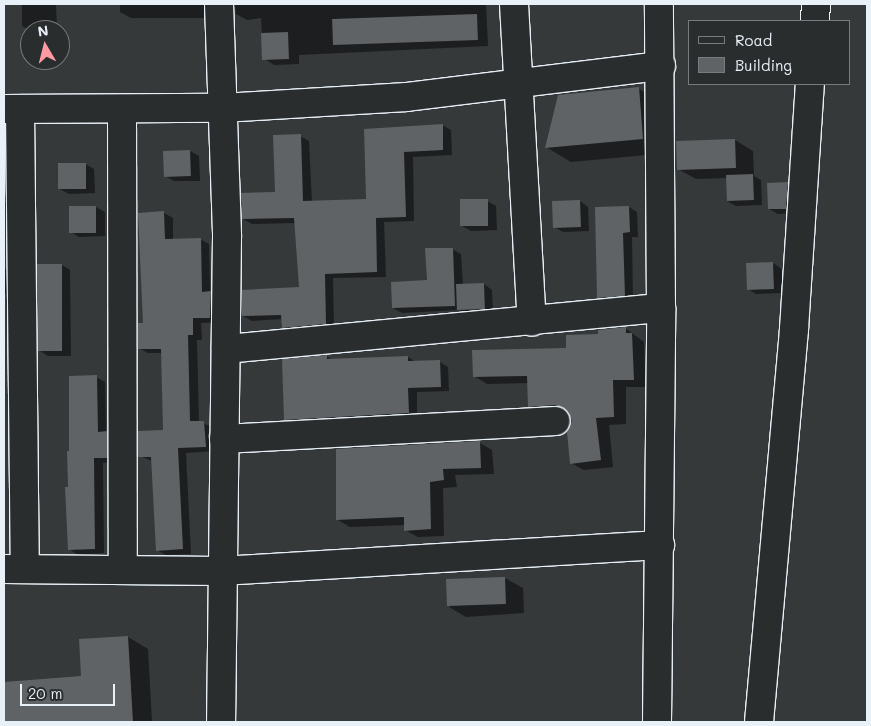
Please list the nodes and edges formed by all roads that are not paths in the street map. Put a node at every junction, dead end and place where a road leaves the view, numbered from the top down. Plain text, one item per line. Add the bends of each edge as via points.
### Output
1 (219, 4) edge
2 (514, 4) edge
3 (659, 4) edge
4 (816, 4) edge
5 (814, 20) edge
6 (661, 66) junction
7 (518, 83) junction
8 (810, 85) edge
9 (222, 108) junction
10 (12, 109) edge
11 (122, 109) junction
12 (661, 308) junction
13 (532, 320) junction
14 (226, 349) junction
15 (556, 421) dead end
16 (224, 439) junction
17 (660, 545) junction
18 (14, 569) edge
19 (123, 570) junction
20 (222, 571) junction
21 (221, 722) edge
22 (656, 722) edge
23 (760, 722) edge

1 - 9 street
2 - 7 street
3 - 6 street
4 - 5 street
6 - 7 street
6 - 12 street
7 - 9 street via 408,97
7 - 13 street
8 - 23 street via 794,329
9 - 11 street
9 - 14 street via 227,237
10 - 11 street
10 - 18 street
11 - 19 street
12 - 13 street
12 - 17 street
13 - 14 street
14 - 16 street
15 - 16 street
16 - 20 street
17 - 20 street
17 - 22 street
18 - 19 street
19 - 20 street
20 - 21 street

